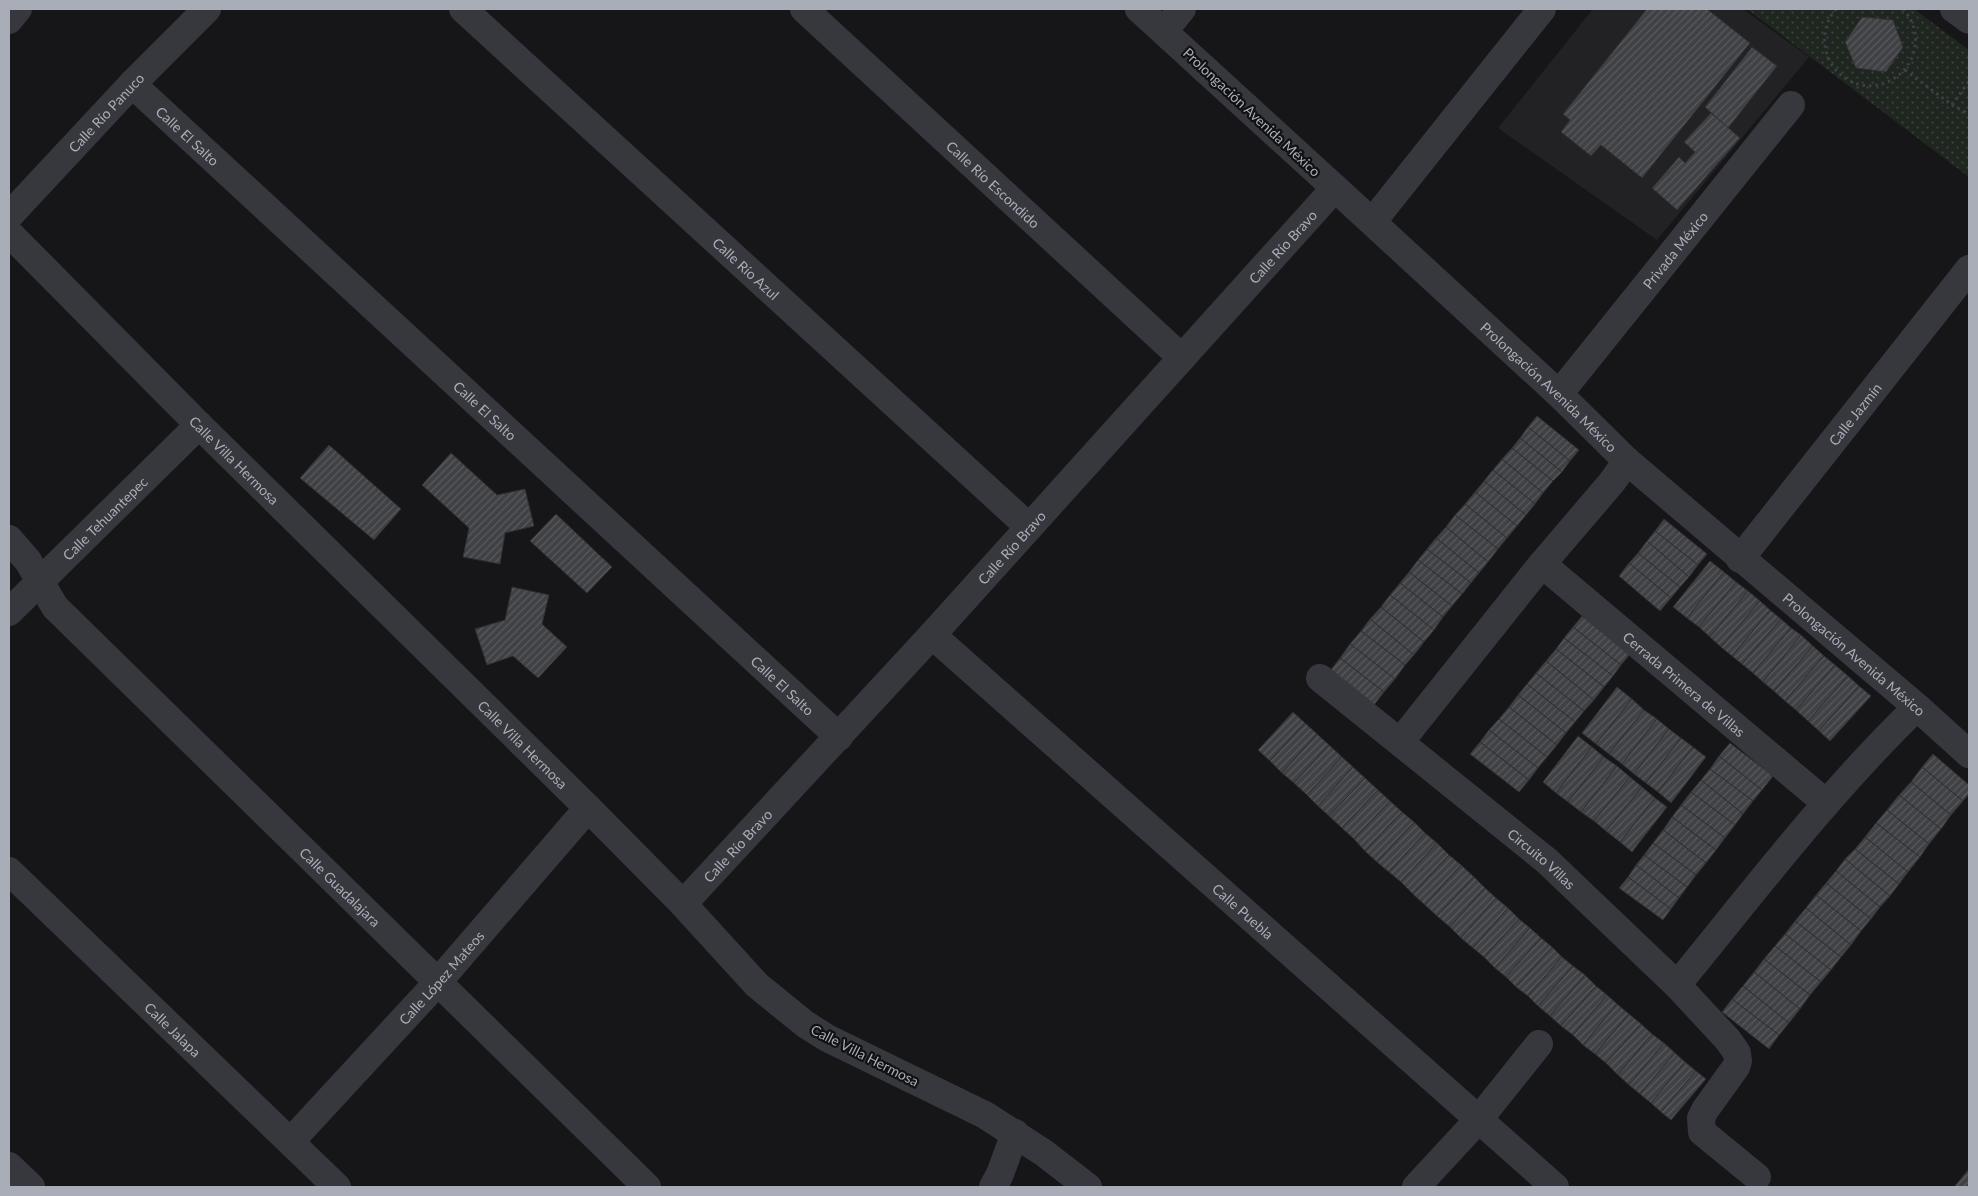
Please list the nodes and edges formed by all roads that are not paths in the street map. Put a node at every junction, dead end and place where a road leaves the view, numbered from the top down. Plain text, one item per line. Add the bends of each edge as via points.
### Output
1 (18, 9) edge
2 (207, 9) edge
3 (463, 9) edge
4 (804, 9) edge
5 (1139, 9) edge
6 (1182, 9) edge
7 (1542, 9) edge
8 (1954, 9) edge
9 (9, 20) edge
10 (1969, 20) edge
11 (1164, 31) junction
12 (132, 84) junction
13 (1791, 105) dead end
14 (1335, 188) junction
15 (9, 216) edge
16 (1372, 221) junction
17 (9, 233) edge
18 (1966, 278) edge
19 (1182, 358) junction
20 (1559, 394) junction
21 (199, 425) junction
22 (1619, 472) junction
23 (1029, 527) junction
24 (9, 539) edge
25 (1740, 559) junction
26 (1542, 564) junction
27 (40, 581) junction
28 (9, 612) edge
29 (932, 635) junction
30 (1320, 678) dead end
31 (1917, 707) junction
32 (839, 737) junction
33 (1400, 742) junction
34 (1969, 754) edge
35 (1826, 803) junction
36 (588, 808) junction
37 (9, 871) edge
38 (683, 904) junction
39 (437, 983) junction
40 (1677, 985) junction
41 (1539, 1044) dead end
42 (1479, 1119) junction
43 (1015, 1133) junction
44 (291, 1141) junction
45 (9, 1166) edge
46 (1757, 1178) dead end
47 (31, 1187) edge
48 (337, 1187) edge
49 (647, 1187) edge
50 (993, 1187) edge
51 (1088, 1187) edge
52 (1416, 1187) edge
53 (1555, 1187) edge

1 - 9 street
2 - 12 street, Calle Río Panuco
3 - 23 street, Calle Río Azul
4 - 19 street, Calle Río Escondido
5 - 11 street, Prolongación Avenida México
6 - 11 street
7 - 16 street
8 - 10 street
11 - 14 street, Prolongación Avenida México
12 - 15 street, Calle Río Panuco
12 - 32 street, Calle El Salto
13 - 20 street, Privada México
14 - 16 street, Prolongación Avenida México
14 - 19 street, Calle Río Bravo
16 - 20 street, Prolongación Avenida México
17 - 21 street, Calle Villa Hermosa
18 - 25 street, Calle Jazmín
19 - 23 street, Calle Río Bravo
20 - 22 street, Prolongación Avenida México
21 - 27 street, Calle Tehuantepec
21 - 36 street, Calle Villa Hermosa
22 - 25 street, Prolongación Avenida México
22 - 26 street
23 - 29 street, Calle Río Bravo
24 - 27 street, Calle Guadalajara
25 - 31 street, Prolongación Avenida México
26 - 33 street
26 - 35 street, Cerrada Primera de Villas
27 - 28 street, Calle Tehuantepec
27 - 39 street, Calle Guadalajara via 55,607
29 - 32 street, Calle Río Bravo
29 - 42 street, Calle Puebla
30 - 33 street, Circuito Villas
31 - 34 street, Prolongación Avenida México
31 - 35 street
32 - 38 street, Calle Río Bravo
33 - 40 street, Circuito Villas via 1547,862
35 - 40 street
36 - 38 street, Calle Villa Hermosa
36 - 39 street, Calle López Mateos
37 - 44 street, Calle Jalapa
38 - 43 street, Calle Villa Hermosa via 757,985 805,1024
39 - 44 street, Calle López Mateos
39 - 49 street, Calle Guadalajara
40 - 46 street, Circuito Villas via 1738,1053 1736,1067 1704,1110 1702,1132
41 - 42 street
42 - 52 street
42 - 53 street, Calle Puebla
43 - 50 street
43 - 51 street, Calle Villa Hermosa
44 - 48 street, Calle Jalapa
45 - 47 street

